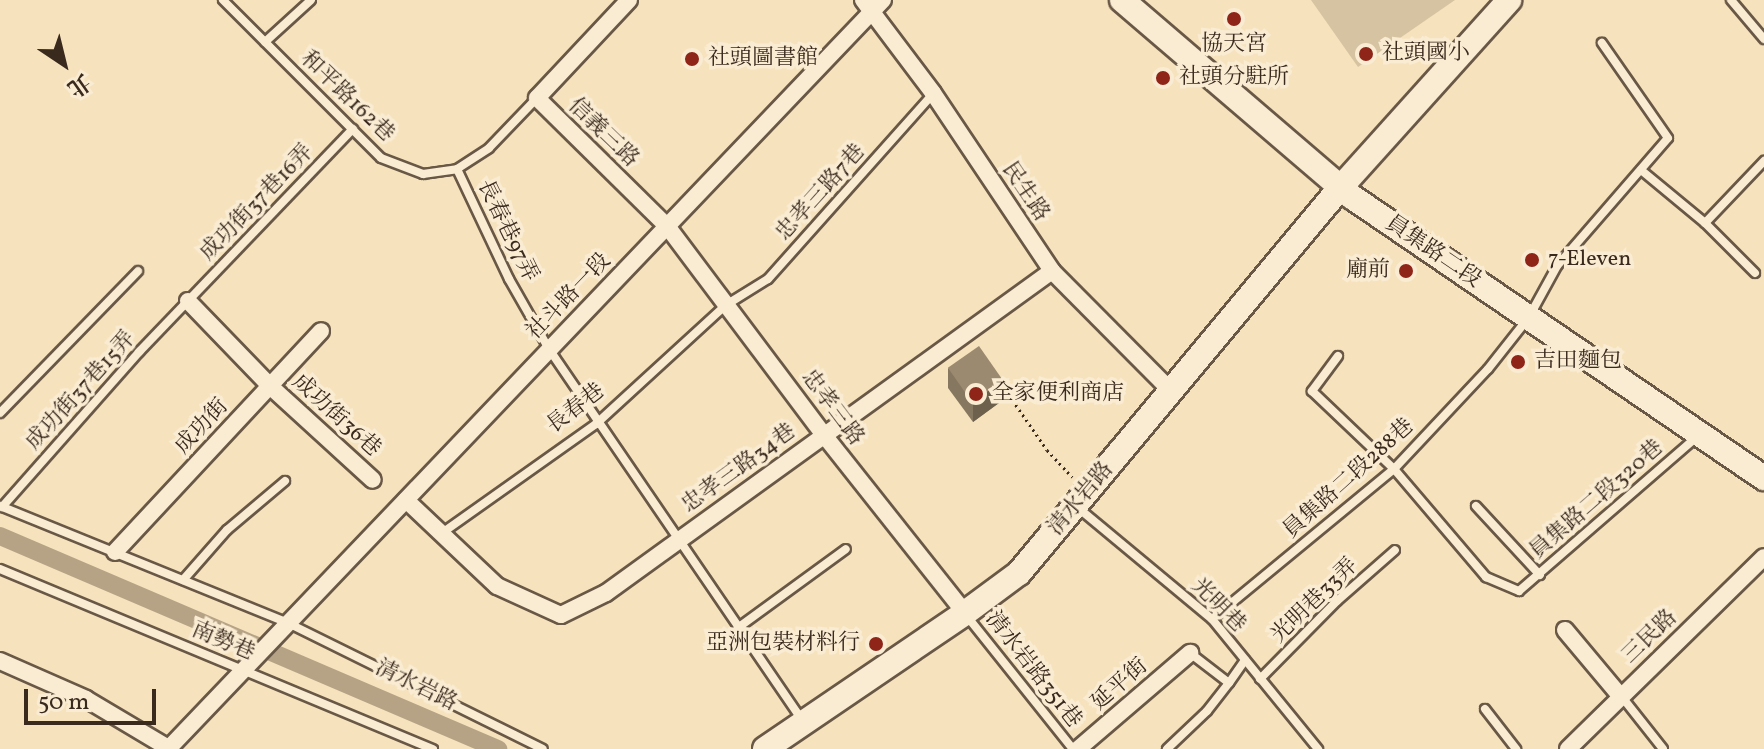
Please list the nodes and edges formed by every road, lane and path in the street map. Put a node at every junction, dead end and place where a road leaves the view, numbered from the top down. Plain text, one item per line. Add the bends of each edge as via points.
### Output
1 (223, 0) edge
2 (311, 0) edge
3 (629, 0) edge
4 (1122, 0) edge
5 (1509, 0) edge
6 (1731, 0) edge
7 (873, 3) edge
8 (1764, 39) edge
9 (265, 42) junction
10 (1602, 43) dead end
11 (933, 93) junction
12 (537, 98) junction
13 (353, 129) junction
14 (1764, 161) edge
15 (457, 169) junction
16 (1641, 170) junction
17 (1340, 188) junction
18 (1705, 223) junction
19 (667, 226) junction
20 (138, 271) dead end
21 (1052, 271) junction
22 (1755, 273) dead end
23 (188, 301) junction
24 (726, 305) junction
25 (1529, 317) junction
26 (321, 331) dead end
27 (549, 349) junction
28 (1338, 356) dead end
29 (1002, 385) edge
30 (270, 386) junction
31 (1171, 391) junction
32 (0, 413) edge
33 (599, 422) junction
34 (824, 435) junction
35 (1698, 436) junction
36 (1394, 469) junction
37 (1764, 478) edge
38 (373, 480) dead end
39 (285, 481) dead end
40 (1080, 499) junction
41 (406, 500) junction
42 (1, 506) edge
43 (1476, 506) dead end
44 (441, 533) junction
45 (680, 539) junction
46 (846, 549) dead end
47 (1395, 550) dead end
48 (115, 552) junction
49 (1764, 557) edge
50 (0, 569) edge
51 (1540, 575) junction
52 (183, 580) junction
53 (965, 613) junction
54 (1212, 619) junction
55 (288, 624) junction
56 (739, 627) junction
57 (1565, 630) dead end
58 (1190, 653) joint
59 (1245, 660) junction
60 (2, 667) edge
61 (244, 670) junction
62 (1260, 679) junction
63 (1229, 683) junction
64 (1621, 697) junction
65 (1485, 709) dead end
66 (804, 723) junction
67 (170, 748) edge
68 (433, 749) edge
69 (543, 749) edge
70 (765, 749) edge
71 (1076, 749) edge
72 (1167, 749) edge
73 (1318, 749) edge
74 (1516, 749) edge
75 (1568, 749) edge
76 (1663, 749) edge

1 - 9 lane, 和平路162巷
2 - 9 lane
3 - 12 street, 信義三路
4 - 17 street, 員集路二段
5 - 17 street, 清水岩路
6 - 8 lane
7 - 11 street, 民生路
7 - 19 street, 社斗路一段
9 - 13 lane, 和平路162巷
10 - 16 lane, 員集路二段288巷 via 1668,138
11 - 21 street, 民生路
11 - 24 lane, 忠孝三路7巷 via 768,279
12 - 15 lane, 和平路162巷 via 489,148
12 - 19 street, 信義三路
13 - 15 lane, 和平路162巷 via 381,158 423,174
13 - 23 lane, 成功街37巷16弄
14 - 18 lane
15 - 27 lane, 長春巷97弄
16 - 18 lane
16 - 25 lane, 員集路二段288巷 via 1557,266
17 - 25 street, 員集路二段
17 - 31 street, 清水岩路
18 - 22 lane
19 - 24 street, 忠孝三路
19 - 27 street, 社斗路一段
20 - 32 lane
21 - 31 street, 民生路
21 - 34 street
23 - 30 street, 成功街36巷
23 - 42 lane, 成功街37巷15弄
24 - 33 lane, 長春巷
24 - 34 street, 忠孝三路
25 - 35 street, 員集路二段
25 - 36 lane, 員集路二段288巷
26 - 30 street, 成功街
27 - 33 lane, 長春巷97弄
27 - 41 street, 社斗路一段
28 - 36 lane via 1312,391
29 - 40 path
30 - 38 street, 成功街36巷
30 - 48 street, 成功街
31 - 40 street, 清水岩路
33 - 44 lane, 長春巷
33 - 45 lane, 長春巷97弄
34 - 45 street, 忠孝三路34巷
34 - 53 street, 忠孝三路
35 - 37 street, 員集路二段
35 - 51 lane, 員集路二段320巷
36 - 51 lane, 員集路二段320巷 via 1486,577 1519,591
36 - 54 lane, 員集路二段288巷
39 - 52 lane via 227,530
40 - 53 street, 清水岩路 via 1019,573
40 - 54 lane, 光明巷
41 - 44 street
41 - 55 street, 社斗路一段
42 - 48 lane
43 - 51 lane
44 - 45 street, 忠孝三路34巷 via 497,586 561,615 606,593
45 - 56 lane, 長春巷97弄
46 - 56 lane
47 - 62 lane, 光明巷33弄
48 - 52 lane, 清水岩路
49 - 64 street, 三民路
50 - 61 lane, 南勢巷
52 - 55 lane, 清水岩路
53 - 66 street, 清水岩路
53 - 71 lane, 清水岩路351巷
54 - 59 lane, 光明巷
55 - 61 street, 社斗路一段
55 - 69 lane, 清水岩路
56 - 66 lane, 長春巷97弄
57 - 64 street
58 - 63 lane
58 - 71 street, 延平街
59 - 62 lane, 光明巷
59 - 63 lane
60 - 67 street via 86,699
61 - 67 street
61 - 68 lane, 南勢巷
62 - 73 lane, 光明巷
63 - 72 lane
64 - 75 street, 三民路
64 - 76 lane
65 - 74 lane
66 - 70 street, 清水岩路

